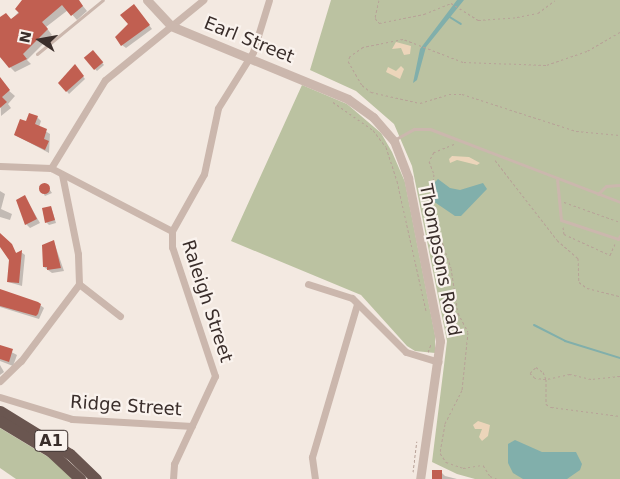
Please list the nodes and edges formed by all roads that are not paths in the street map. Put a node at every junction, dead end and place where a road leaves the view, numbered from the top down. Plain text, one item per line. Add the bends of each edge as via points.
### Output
1 (103, 0) edge
2 (147, 0) edge
3 (203, 0) edge
4 (269, 0) edge
5 (171, 26) junction
6 (37, 54) dead end
7 (249, 59) junction
8 (348, 99) joint
9 (394, 141) junction
10 (0, 166) edge
11 (51, 168) junction
12 (62, 175) junction
13 (557, 179) junction
14 (620, 185) edge
15 (598, 194) junction
16 (620, 202) edge
17 (172, 231) junction
18 (619, 238) edge
19 (79, 284) junction
20 (308, 284) dead end
21 (357, 304) junction
22 (120, 316) dead end
23 (439, 362) junction
24 (0, 380) edge
25 (0, 397) edge
26 (0, 411) edge
27 (0, 421) edge
28 (192, 426) junction
29 (172, 477) edge
30 (80, 479) edge
31 (96, 479) edge
32 (315, 479) edge
33 (420, 479) edge

1 - 6 lane
2 - 5 street, Earl Street
3 - 5 street
4 - 7 street, Raleigh Street
5 - 7 street, Earl Street
5 - 11 street via 105,80
7 - 8 street, Earl Street
7 - 17 street, Raleigh Street via 218,108 204,174
8 - 9 street, Thompsons Road via 373,117
9 - 13 lane via 422,127
9 - 23 street, Thompsons Road via 408,178 440,330
10 - 11 street
11 - 12 street
12 - 17 street
12 - 19 street via 78,254
13 - 15 lane
13 - 18 lane via 561,220
14 - 15 lane via 606,186
15 - 16 lane
17 - 28 street, Raleigh Street via 172,247 215,376
19 - 22 street
19 - 24 street via 21,361
20 - 21 street via 336,291
21 - 23 street via 406,352
21 - 32 street via 312,457
23 - 33 street, Thompsons Road
25 - 28 street, Ridge Street via 72,419
26 - 31 highway, A1 via 70,454
27 - 30 highway, A1 via 51,452
28 - 29 street, Raleigh Street via 174,464

